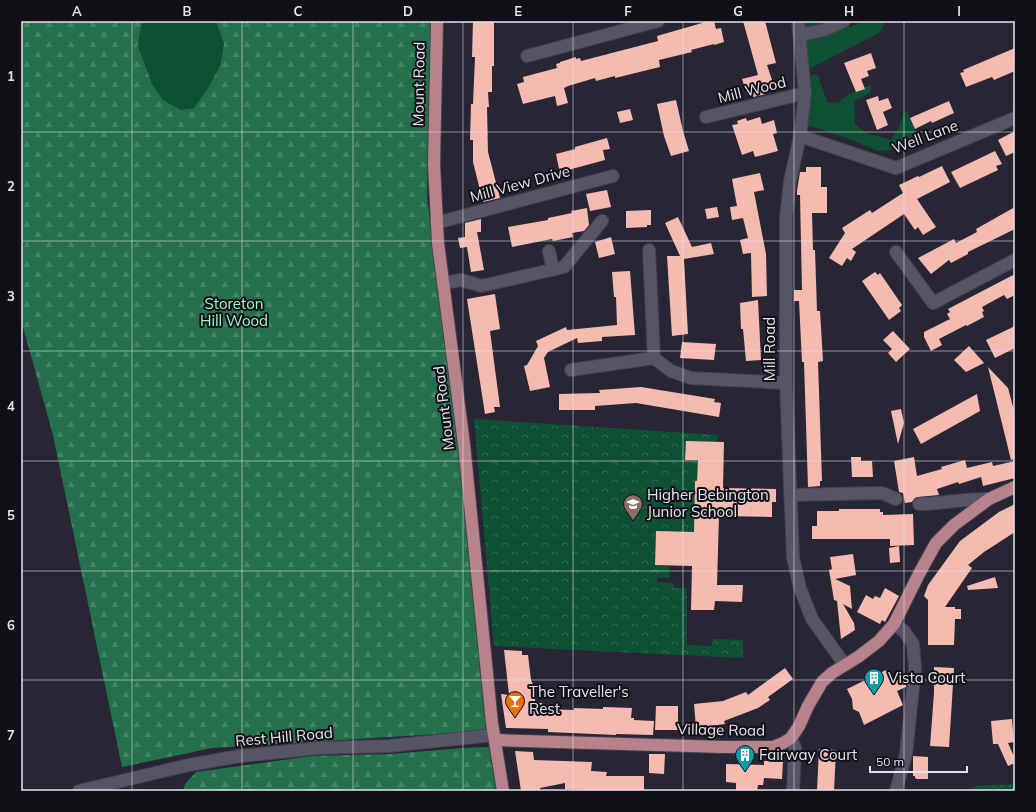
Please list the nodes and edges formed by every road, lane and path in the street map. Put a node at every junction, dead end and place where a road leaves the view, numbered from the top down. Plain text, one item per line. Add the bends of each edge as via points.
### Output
1 (437, 21) edge
2 (658, 21) edge
3 (798, 21) edge
4 (844, 21) edge
5 (800, 35) junction
6 (527, 56) dead end
7 (805, 93) junction
8 (706, 118) dead end
9 (1015, 118) edge
10 (800, 136) junction
11 (613, 176) dead end
12 (602, 221) dead end
13 (436, 223) junction
14 (649, 250) dead end
15 (549, 251) dead end
16 (896, 252) dead end
17 (1015, 260) edge
18 (553, 270) junction
19 (443, 283) junction
20 (654, 358) junction
21 (571, 370) dead end
22 (786, 383) junction
23 (1015, 487) edge
24 (790, 496) junction
25 (896, 499) dead end
26 (988, 499) junction
27 (919, 504) dead end
28 (894, 624) junction
29 (845, 665) junction
30 (494, 738) junction
31 (791, 738) junction
32 (79, 791) edge
33 (503, 791) edge
34 (793, 791) edge
35 (896, 791) edge

1 - 13 main road, Mount Road via 434,164
2 - 6 street
3 - 5 street, Mill Road
4 - 5 street via 824,30
5 - 7 street, Mill Road
7 - 8 street, Mill Wood
7 - 10 street, Mill Road
9 - 10 street, Well Lane via 896,168
10 - 22 street, Mill Road via 790,180 786,218
11 - 13 street, Mill View Drive
12 - 18 street via 564,267
13 - 19 main road, Mount Road
14 - 20 street
15 - 18 street
16 - 17 street via 933,303
18 - 19 street via 481,286 462,280
19 - 30 main road, Mount Road via 464,444
20 - 21 street
20 - 22 street via 671,371 691,378
22 - 24 street, Mill Road
23 - 26 main road
24 - 25 street via 882,493
24 - 29 street, Mill Road via 793,558 800,588 812,619
26 - 27 street
26 - 28 main road via 954,525 936,543
28 - 29 main road via 879,641
28 - 35 street via 904,631 914,644 915,669 906,754
29 - 31 main road via 822,682
30 - 31 main road, Village Road via 773,747
30 - 32 street, Rest Hill Road via 320,748 240,756 189,765
30 - 33 main road, Mount Road
31 - 34 street via 795,748

